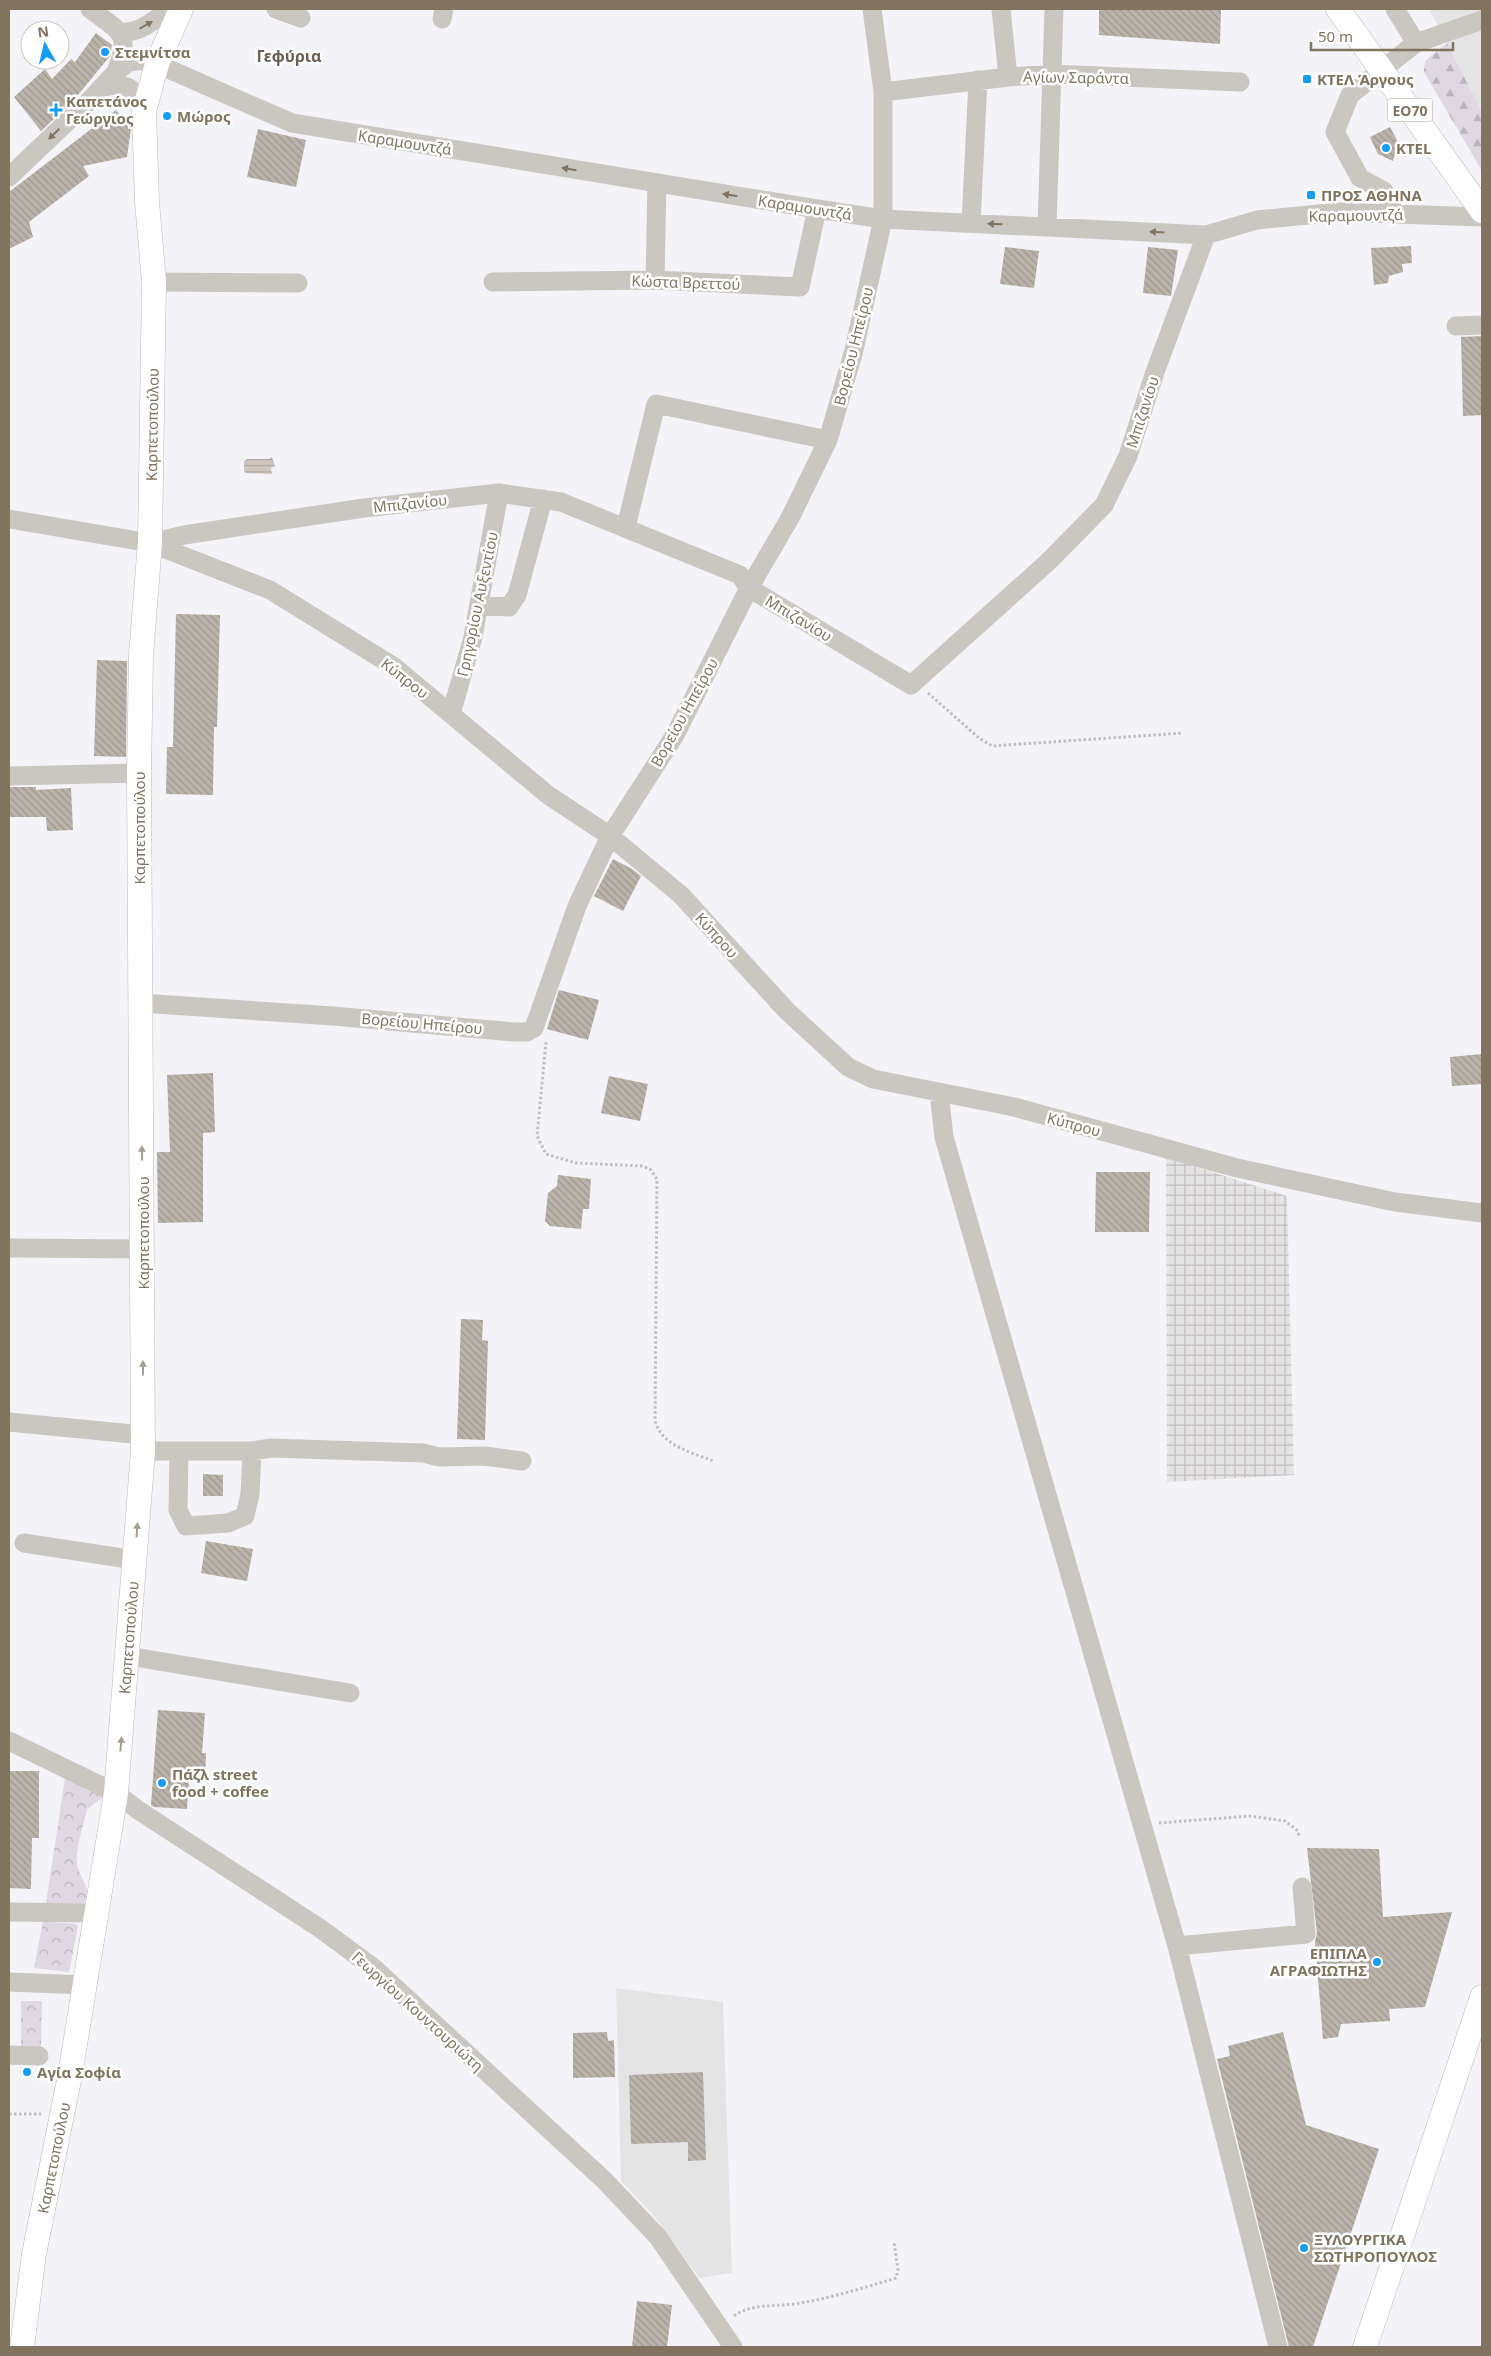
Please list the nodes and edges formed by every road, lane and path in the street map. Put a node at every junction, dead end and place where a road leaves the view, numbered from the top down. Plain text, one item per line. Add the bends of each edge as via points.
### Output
1 (90, 9) edge
2 (169, 9) edge
3 (181, 9) edge
4 (276, 9) edge
5 (872, 9) edge
6 (1001, 9) edge
7 (1054, 9) edge
8 (1338, 9) edge
9 (1395, 9) edge
10 (300, 18) dead end
11 (1482, 20) edge
12 (120, 32) junction
13 (1416, 43) junction
14 (150, 62) junction
15 (1382, 71) junction
16 (116, 72) junction
17 (1053, 74) junction
18 (1008, 77) junction
19 (978, 80) junction
20 (1240, 82) dead end
21 (101, 88) junction
22 (884, 92) junction
23 (144, 111) junction
24 (9, 176) edge
25 (657, 183) junction
26 (817, 209) junction
27 (1482, 212) edge
28 (1395, 214) junction
29 (1482, 217) edge
30 (883, 218) junction
31 (970, 223) junction
32 (1047, 226) junction
33 (1206, 235) junction
34 (655, 280) junction
35 (154, 282) junction
36 (493, 282) dead end
37 (298, 283) dead end
38 (1482, 325) edge
39 (1456, 326) dead end
40 (828, 440) junction
41 (499, 493) junction
42 (543, 499) junction
43 (9, 519) edge
44 (626, 527) junction
45 (150, 543) junction
46 (749, 588) junction
47 (478, 605) junction
48 (911, 685) junction
49 (451, 714) junction
50 (1183, 733) dead end
51 (139, 773) junction
52 (9, 776) edge
53 (610, 836) junction
54 (141, 1003) junction
55 (546, 1041) dead end
56 (939, 1092) junction
57 (1482, 1213) edge
58 (9, 1248) edge
59 (143, 1249) junction
60 (9, 1422) edge
61 (143, 1443) junction
62 (179, 1451) junction
63 (252, 1451) junction
64 (522, 1461) dead end
65 (713, 1461) dead end
66 (24, 1543) dead end
67 (135, 1560) junction
68 (128, 1656) junction
69 (350, 1693) dead end
70 (9, 1741) edge
71 (116, 1793) junction
72 (1141, 1824) junction
73 (1299, 1837) dead end
74 (1302, 1887) dead end
75 (9, 1912) edge
76 (98, 1913) junction
77 (1177, 1946) junction
78 (9, 1982) edge
79 (85, 1985) junction
80 (1482, 1997) edge
81 (9, 2055) edge
82 (39, 2056) dead end
83 (9, 2114) edge
84 (62, 2114) junction
85 (894, 2242) dead end
86 (718, 2326) junction
87 (22, 2347) edge
88 (733, 2347) edge
89 (1278, 2347) edge
90 (1365, 2347) edge

1 - 12 street
12 -> 2 street via 141,28
3 - 14 main road, Καρπετοπούλου
4 - 10 street
5 - 22 street, Βορείου Ηπείρου
6 - 18 street
7 - 17 street
8 - 15 main road, ΕΟ70
9 - 13 street
11 - 13 street
12 - 16 street via 124,53
13 - 15 street
14 - 16 street via 129,62
14 - 23 main road, Καρπετοπούλου
25 -> 14 street, Καραμουντζά via 292,123
15 - 27 main road, ΕΟ70
15 - 28 street via 1350,96 1335,132 1360,178 1384,191
16 - 21 street
17 - 18 street, Αγίων Σαράντα
17 - 20 street, Αγίων Σαράντα
17 - 32 street
18 - 19 street, Αγίων Σαράντα
19 - 22 street, Αγίων Σαράντα
19 - 31 street
21 - 23 street, Καρπετοπούλου via 112,85 130,87 137,94
21 -> 24 street
22 - 30 street, Βορείου Ηπείρου
23 - 35 main road, Καρπετοπούλου
26 -> 25 street, Καραμουντζά
25 - 34 street
26 - 30 street, Καραμουντζά
26 - 34 street, Κώστα Βρεττού via 800,287
28 - 29 street, Καραμουντζά
28 - 33 street, Καραμουντζά via 1339,212 1257,220
30 - 31 street, Καραμουντζά
30 - 40 street, Βορείου Ηπείρου via 854,350
32 -> 31 street, Καραμουντζά
33 -> 32 street, Καραμουντζά
33 - 48 street, Μπιζανίου via 1128,456 1104,505 1049,561
34 - 36 street, Κώστα Βρεττού
35 - 37 street
35 - 45 main road, Καρπετοπούλου
38 - 39 street
40 - 44 street via 656,404
40 - 46 street, Βορείου Ηπείρου via 790,518
41 - 42 street, Μπιζανίου
41 - 45 street, Μπιζανίου via 364,508 184,534
41 - 47 street, Γρηγορίου Αυξεντίου
42 - 44 street, Μπιζανίου via 561,502
42 - 47 street via 517,594 509,607
43 - 45 street, Κύπρου
44 - 46 street, Μπιζανίου via 740,575
45 - 49 street, Κύπρου via 270,590 393,666
45 - 51 main road, Καρπετοπούλου via 141,655
46 - 48 street, Μπιζανίου
46 - 53 street, Βορείου Ηπείρου via 675,735
47 - 49 street, Γρηγορίου Αυξεντίου via 473,637
48 - 50 path via 932,695 992,746
49 - 53 street, Κύπρου via 548,795
51 - 52 street
51 - 54 main road, Καρπετοπούλου
53 - 54 street, Βορείου Ηπείρου via 577,906 534,1028 527,1032
53 - 56 street, Κύπρου via 682,895 786,1010 848,1066 873,1079
59 -> 54 main road, Καρπετοπούλου
55 - 65 path via 538,1136 546,1154 576,1163 643,1166 651,1170 657,1179 655,1420 657,1428 668,1441
56 - 57 street, Κύπρου via 1014,1107 1237,1168 1395,1202
56 - 72 street via 944,1137
58 - 59 street
61 -> 59 main road, Καρπετοπούλου
60 - 61 street
61 - 62 street
67 -> 61 main road, Καρπετοπούλου
62 - 63 street
62 - 63 street via 178,1510 186,1526 228,1523 245,1516 250,1494
63 - 64 street via 272,1448 423,1453 439,1457 484,1456
66 - 67 street
67 - 68 main road, Καρπετοπούλου
68 - 69 street
71 -> 68 main road, Καρπετοπούλου
70 - 71 street, Γεωργίου Κουντουριώτη
71 - 76 main road, Καρπετοπούλου
71 - 86 street, Γεωργίου Κουντουριώτη via 321,1929 375,1969 604,2180 658,2237
72 - 73 path via 1250,1816 1285,1821 1298,1831
72 - 77 street
74 - 77 street via 1306,1934
75 - 76 street
76 - 79 main road, Καρπετοπούλου
77 - 89 street
78 - 79 street
79 - 84 main road, Καρπετοπούλου
80 - 90 main road
81 - 82 street
83 - 84 path
84 - 87 main road, Καρπετοπούλου via 34,2254
85 - 86 path via 896,2278 793,2304 744,2309
86 - 88 street, Γεωργίου Κουντουριώτη

